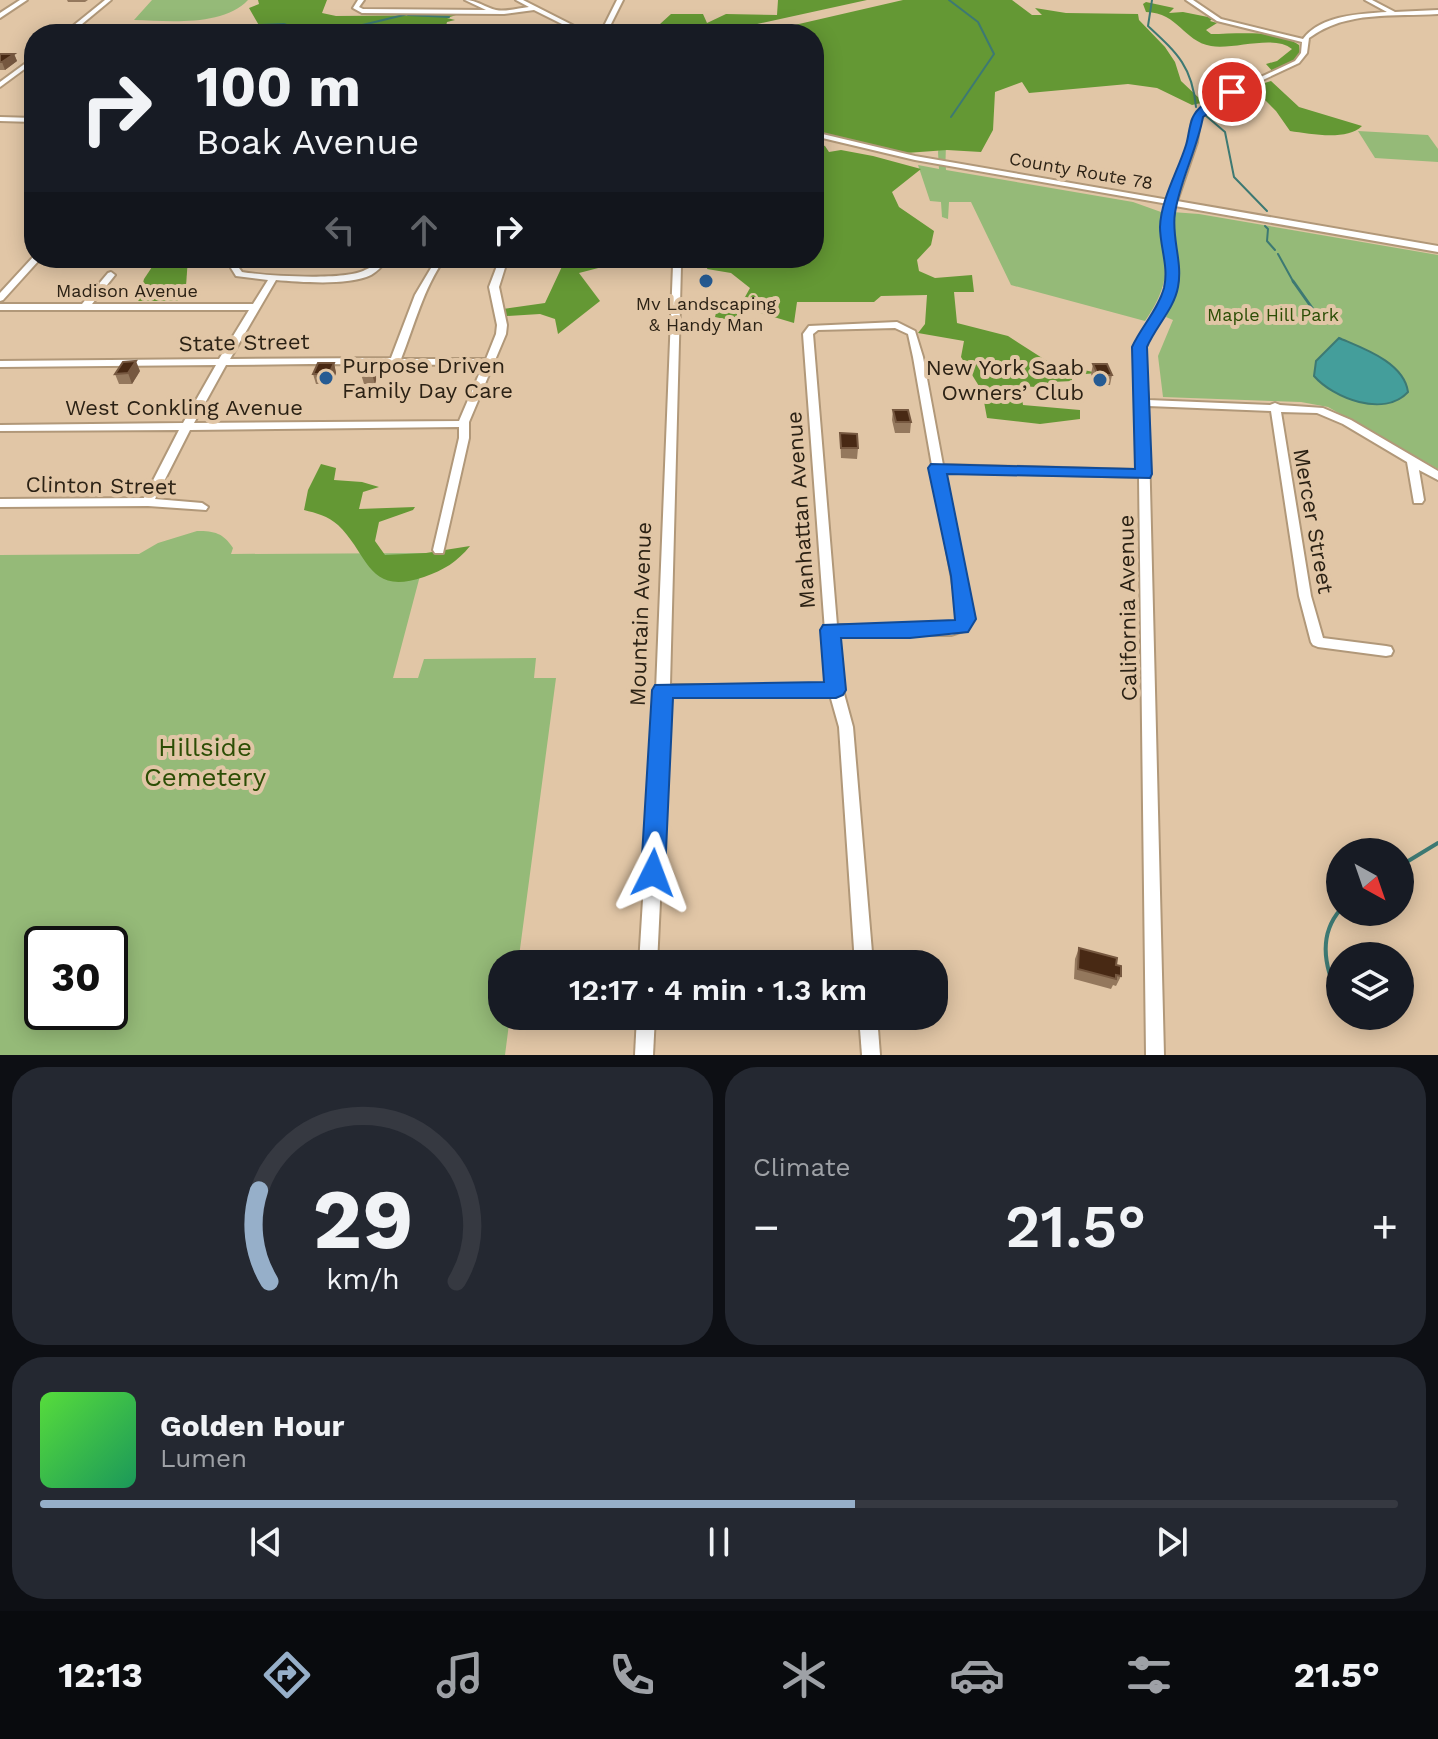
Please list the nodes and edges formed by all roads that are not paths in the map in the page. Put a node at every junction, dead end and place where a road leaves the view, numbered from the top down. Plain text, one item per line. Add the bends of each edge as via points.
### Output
1 (24, 0) edge
2 (108, 0) edge
3 (361, 0) edge
4 (468, 0) edge
5 (519, 0) edge
6 (620, 0) edge
7 (1189, 0) edge
8 (1368, 0) edge
9 (535, 8) junction
10 (495, 12) junction
11 (1438, 12) edge
12 (1397, 15) junction
13 (0, 16) edge
14 (78, 24) edge
15 (567, 24) edge
16 (608, 24) edge
17 (1305, 41) junction
18 (24, 66) edge
19 (2, 82) edge
20 (0, 119) edge
21 (24, 120) edge
22 (824, 136) edge
23 (1171, 203) junction
24 (1438, 249) edge
25 (28, 268) edge
26 (235, 268) edge
27 (375, 268) edge
28 (435, 268) edge
29 (501, 268) edge
30 (677, 268) edge
31 (111, 275) dead end
32 (274, 277) junction
33 (0, 298) edge
34 (0, 307) edge
35 (85, 307) junction
36 (254, 307) junction
37 (223, 362) junction
38 (394, 362) junction
39 (488, 362) junction
40 (0, 364) edge
41 (1143, 403) junction
42 (1275, 406) junction
43 (464, 424) junction
44 (0, 428) edge
45 (184, 428) junction
46 (1412, 460) junction
47 (937, 468) junction
48 (1144, 474) junction
49 (1438, 476) edge
50 (1418, 500) dead end
51 (148, 502) junction
52 (0, 503) edge
53 (202, 507) dead end
54 (439, 550) dead end
55 (830, 630) junction
56 (1386, 651) dead end
57 (663, 690) junction
58 (836, 690) junction
59 (649, 950) edge
60 (863, 950) edge
61 (645, 1030) edge
62 (869, 1030) edge
63 (644, 1055) edge
64 (871, 1055) edge
65 (1155, 1055) edge

1 - 13 street
2 - 14 street
3 - 10 street via 357,10
4 - 10 street
5 - 9 street
6 - 16 street
7 - 17 street via 1219,20
8 - 12 street
9 - 10 street
9 - 15 street
11 - 12 street, California Avenue
12 - 17 street, California Avenue via 1333,21
17 - 23 street, California Avenue via 1303,56 1293,65 1201,112
18 - 19 street
20 - 21 street
22 - 23 street, County Route 78 via 915,158
23 - 24 street, County Route 78
23 - 41 street, California Avenue via 1167,227 1172,282 1164,306 1141,341
25 - 33 street
26 - 32 street via 239,274
27 - 32 street via 361,275
28 - 38 street via 421,289
29 - 39 street via 494,287 501,334
30 - 57 street, Mountain Avenue
31 - 35 street
32 - 36 street
34 - 35 street, Madison Avenue
35 - 36 street, Madison Avenue
36 - 37 street
37 - 38 street, State Street
37 - 40 street, State Street
37 - 45 street
38 - 39 street, State Street
39 - 43 street
41 - 42 street
41 - 48 street, California Avenue
42 - 46 street via 1308,407 1333,415
42 - 56 street, Mercer Street via 1305,596 1318,642
43 - 45 street, West Conkling Avenue
43 - 54 street
44 - 45 street, West Conkling Avenue
45 - 51 street
46 - 49 street
46 - 50 street
47 - 48 street
47 - 55 street via 960,576 966,619 961,627
47 - 55 street, Manhattan Avenue via 909,329 812,328 809,358
48 - 65 street, California Avenue
51 - 52 street, Clinton Street
51 - 53 street, Clinton Street
55 - 58 street, Manhattan Avenue
57 - 58 street
57 - 59 street, Mountain Avenue
58 - 60 street, Manhattan Avenue via 846,727
61 - 63 street
62 - 64 street

